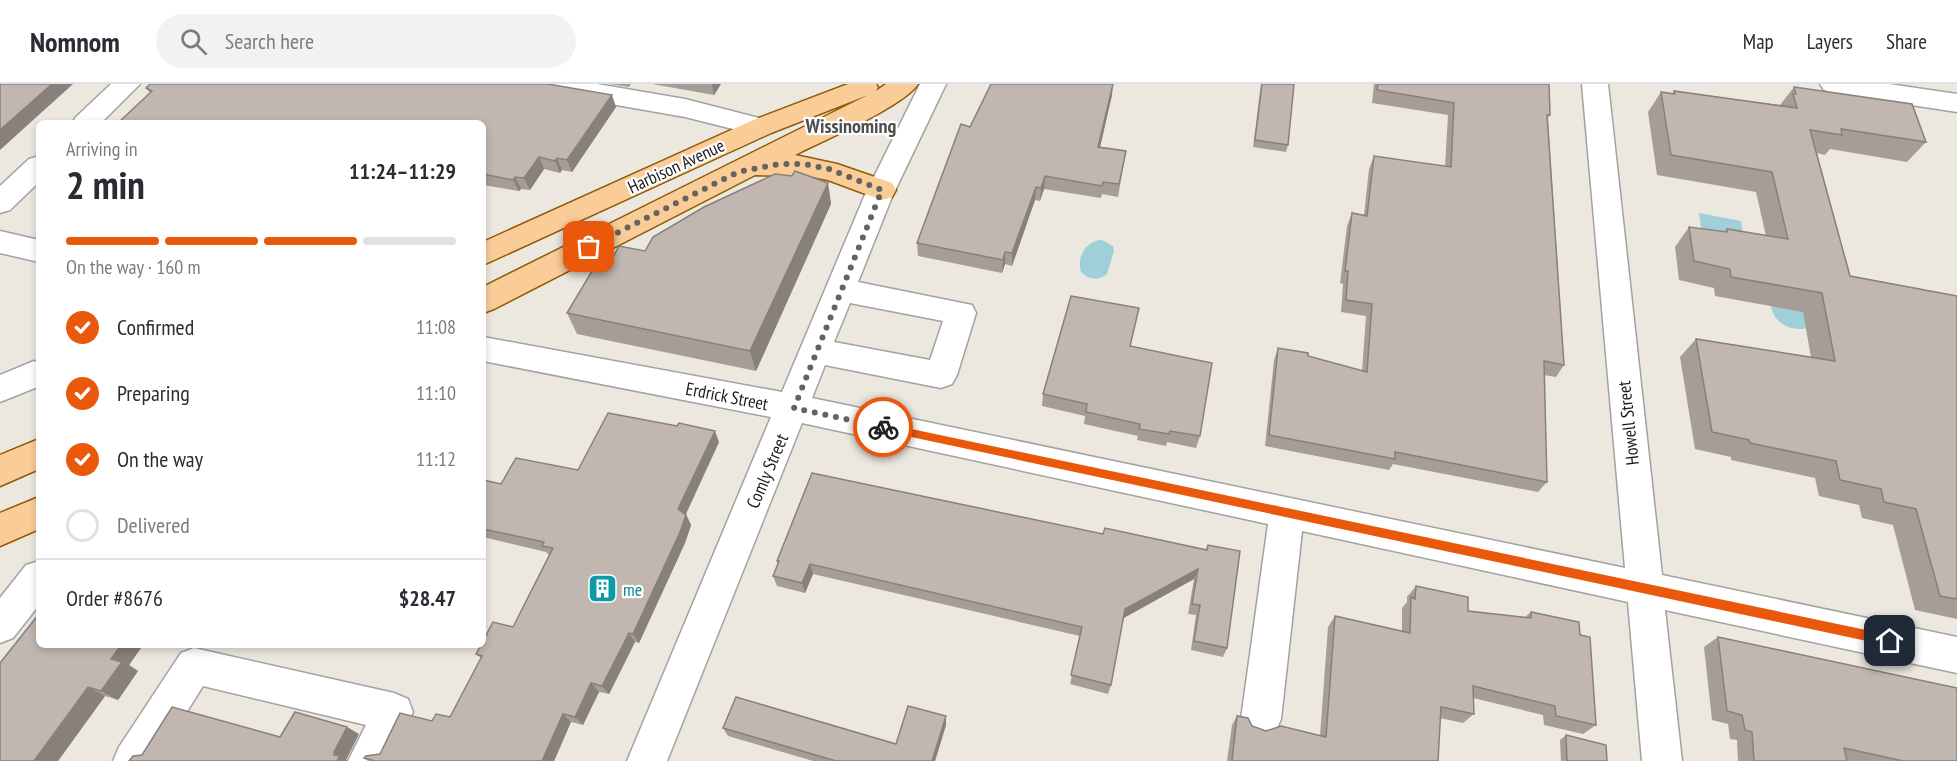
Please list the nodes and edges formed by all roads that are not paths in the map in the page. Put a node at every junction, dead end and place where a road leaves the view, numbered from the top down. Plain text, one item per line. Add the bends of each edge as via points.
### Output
1 (127, 84) edge
2 (548, 84) edge
3 (905, 84) edge
4 (933, 84) edge
5 (1595, 84) edge
6 (1833, 84) edge
7 (856, 87) edge
8 (1957, 103) edge
9 (88, 120) edge
10 (761, 127) junction
11 (36, 169) edge
12 (738, 172) junction
13 (882, 190) junction
14 (0, 203) edge
15 (0, 242) edge
16 (36, 250) edge
17 (486, 253) edge
18 (841, 290) junction
19 (486, 299) edge
20 (486, 350) edge
21 (817, 351) junction
22 (36, 375) edge
23 (0, 389) edge
24 (794, 408) junction
25 (36, 454) edge
26 (0, 471) edge
27 (36, 513) edge
28 (1287, 513) junction
29 (0, 530) edge
30 (36, 581) edge
31 (1644, 589) junction
32 (0, 626) edge
33 (1957, 655) edge
34 (1261, 719) dead end
35 (133, 761) edge
36 (368, 761) edge
37 (647, 761) edge
38 (1662, 761) edge

1 - 9 street
2 - 10 street via 685,108
3 - 12 main road, Harbison Avenue
4 - 13 street, Comly Street
5 - 31 street, Howell Street
6 - 8 street
7 - 10 main road, Harbison Avenue
10 - 17 main road, Harbison Avenue
11 - 14 street
12 - 13 main road via 779,164 804,164 829,169
12 - 19 main road, Harbison Avenue
13 - 18 street, Comly Street
15 - 16 street
18 - 21 street, Comly Street
18 - 21 street via 961,313 941,375
20 - 24 street, Erdrick Street
21 - 24 street, Comly Street
22 - 23 street
24 - 28 street, Erdrick Street
24 - 37 street, Comly Street
25 - 26 main road
27 - 29 main road
28 - 31 street, Erdrick Street
28 - 34 street
30 - 32 street
31 - 33 street, Erdrick Street
31 - 38 street, Howell Street
35 - 36 street via 195,666 394,712

